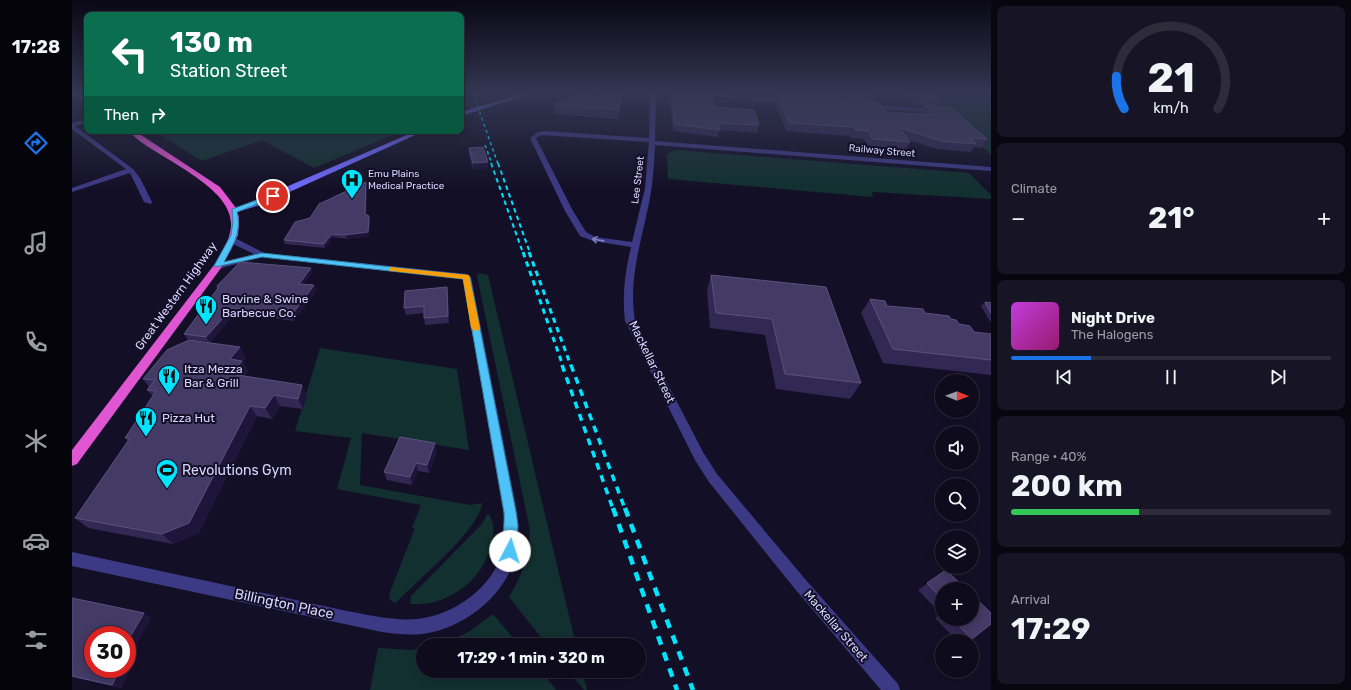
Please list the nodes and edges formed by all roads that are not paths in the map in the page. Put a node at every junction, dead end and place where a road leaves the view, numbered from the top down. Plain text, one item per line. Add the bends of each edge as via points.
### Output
1 (72, 125) edge
2 (652, 125) edge
3 (135, 134) edge
4 (414, 134) edge
5 (652, 142) junction
6 (991, 169) edge
7 (131, 170) junction
8 (72, 190) edge
9 (148, 202) dead end
10 (234, 211) junction
11 (232, 240) junction
12 (636, 246) junction
13 (262, 255) junction
14 (218, 266) junction
15 (72, 460) edge
16 (72, 559) edge
17 (892, 690) edge

1 - 7 street
2 - 5 street, Lee Street
3 - 10 highway via 217,189 227,197
4 - 10 main road
5 - 6 street, Railway Street
5 - 12 street, Lee Street via 648,187
12 -> 5 street via 593,239 583,234 533,138 545,133
7 - 8 street
7 - 9 street
10 - 11 highway, Great Western Highway via 236,221
11 - 13 street
11 - 14 highway, Great Western Highway
12 - 17 street, Mackellar Street via 627,291 630,321 699,456 730,500
13 - 14 street
13 - 16 street, Billington Place via 466,277 512,526 506,561 488,590 465,610 443,621 418,626 397,625 348,618
14 - 15 highway, Great Western Highway

